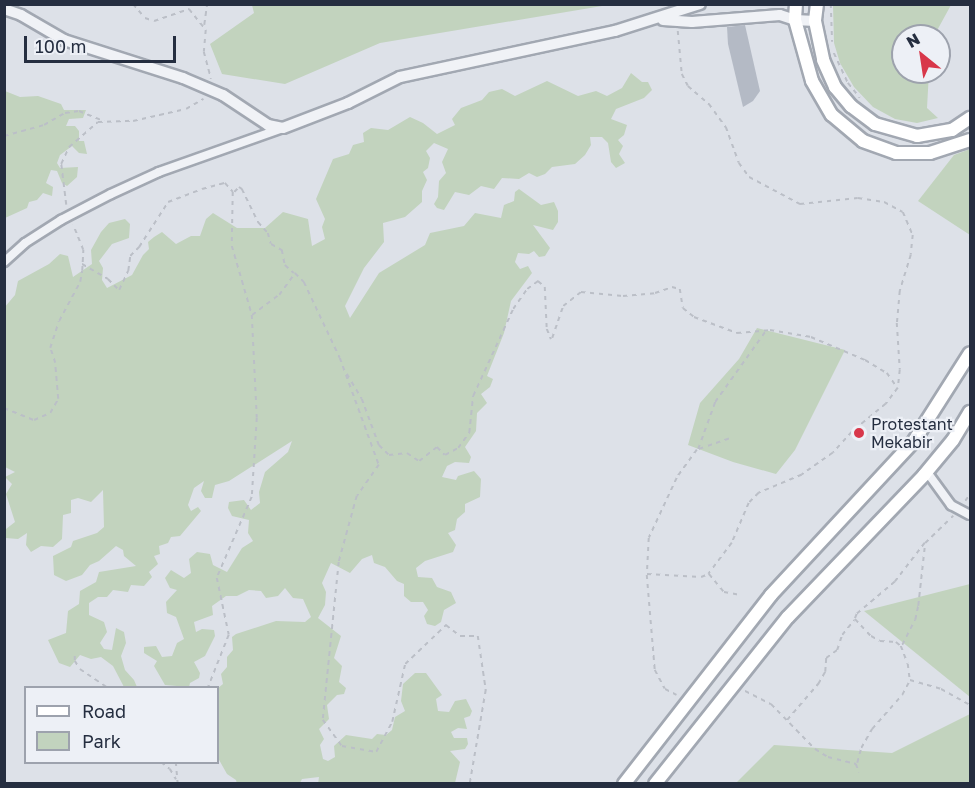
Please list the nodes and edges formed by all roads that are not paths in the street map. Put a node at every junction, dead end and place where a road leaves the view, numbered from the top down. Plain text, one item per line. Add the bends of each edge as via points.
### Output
1 (700, 4) edge
2 (796, 4) edge
3 (817, 4) edge
4 (4, 9) edge
5 (656, 20) junction
6 (795, 20) junction
7 (816, 21) junction
8 (970, 118) edge
9 (283, 128) junction
10 (970, 140) edge
11 (4, 262) edge
12 (970, 353) edge
13 (970, 412) edge
14 (927, 472) junction
15 (970, 515) edge
16 (624, 783) edge
17 (655, 783) edge

1 - 5 street
2 - 6 main road
3 - 7 main road
4 - 9 street via 64,40 183,78 213,91 268,125
5 - 6 street via 780,15
5 - 9 street via 400,77 348,103
6 - 7 street
6 - 10 main road via 812,81 832,114 863,141 896,153 930,153
7 - 8 main road via 823,60 835,87 851,106 875,124 917,136 952,130
9 - 11 street via 159,172 111,194 61,220
12 - 16 main road via 914,441 771,595
13 - 14 main road
14 - 15 street via 942,495
14 - 17 main road via 808,595

